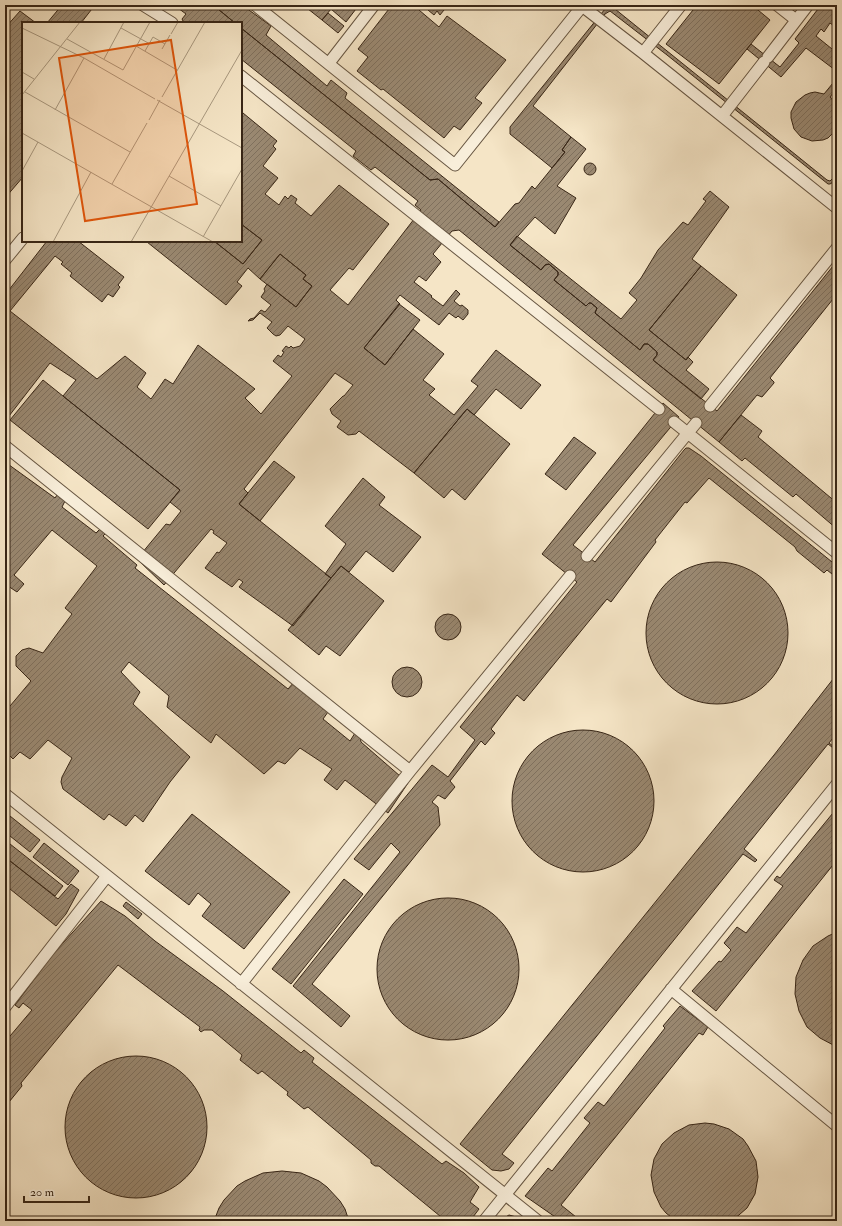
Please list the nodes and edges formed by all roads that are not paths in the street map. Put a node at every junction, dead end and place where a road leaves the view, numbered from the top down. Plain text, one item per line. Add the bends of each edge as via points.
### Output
1 (143, 5) edge
2 (255, 5) edge
3 (374, 5) edge
4 (681, 5) edge
5 (777, 5) edge
6 (808, 5) edge
7 (583, 6) edge
8 (796, 20) junction
9 (170, 22) edge
10 (643, 53) junction
11 (329, 63) junction
12 (242, 77) edge
13 (722, 116) junction
14 (837, 208) edge
15 (22, 239) edge
16 (837, 248) edge
17 (5, 260) edge
18 (710, 406) dead end
19 (659, 409) dead end
20 (674, 422) dead end
21 (696, 423) dead end
22 (688, 433) junction
23 (5, 446) edge
24 (837, 553) edge
25 (587, 556) dead end
26 (570, 576) dead end
27 (410, 772) junction
28 (837, 784) edge
29 (5, 794) edge
30 (107, 876) junction
31 (241, 984) junction
32 (671, 989) junction
33 (5, 1007) edge
34 (837, 1126) edge
35 (505, 1194) junction
36 (484, 1221) edge
37 (538, 1221) edge

1 - 9 lane
2 - 11 lane
3 - 11 lane
4 - 10 lane
5 - 8 lane
6 - 8 lane
7 - 10 lane
7 - 11 lane via 455,165
8 - 13 lane
10 - 13 lane
12 - 19 lane
13 - 14 lane
15 - 17 lane
16 - 18 lane
20 - 22 lane
21 - 22 lane
22 - 24 lane
22 - 25 lane
23 - 27 lane
26 - 27 lane
27 - 31 lane
28 - 32 lane
29 - 30 lane
30 - 31 lane
30 - 33 lane
31 - 35 lane
32 - 34 lane
32 - 35 lane
35 - 36 lane
35 - 37 lane

